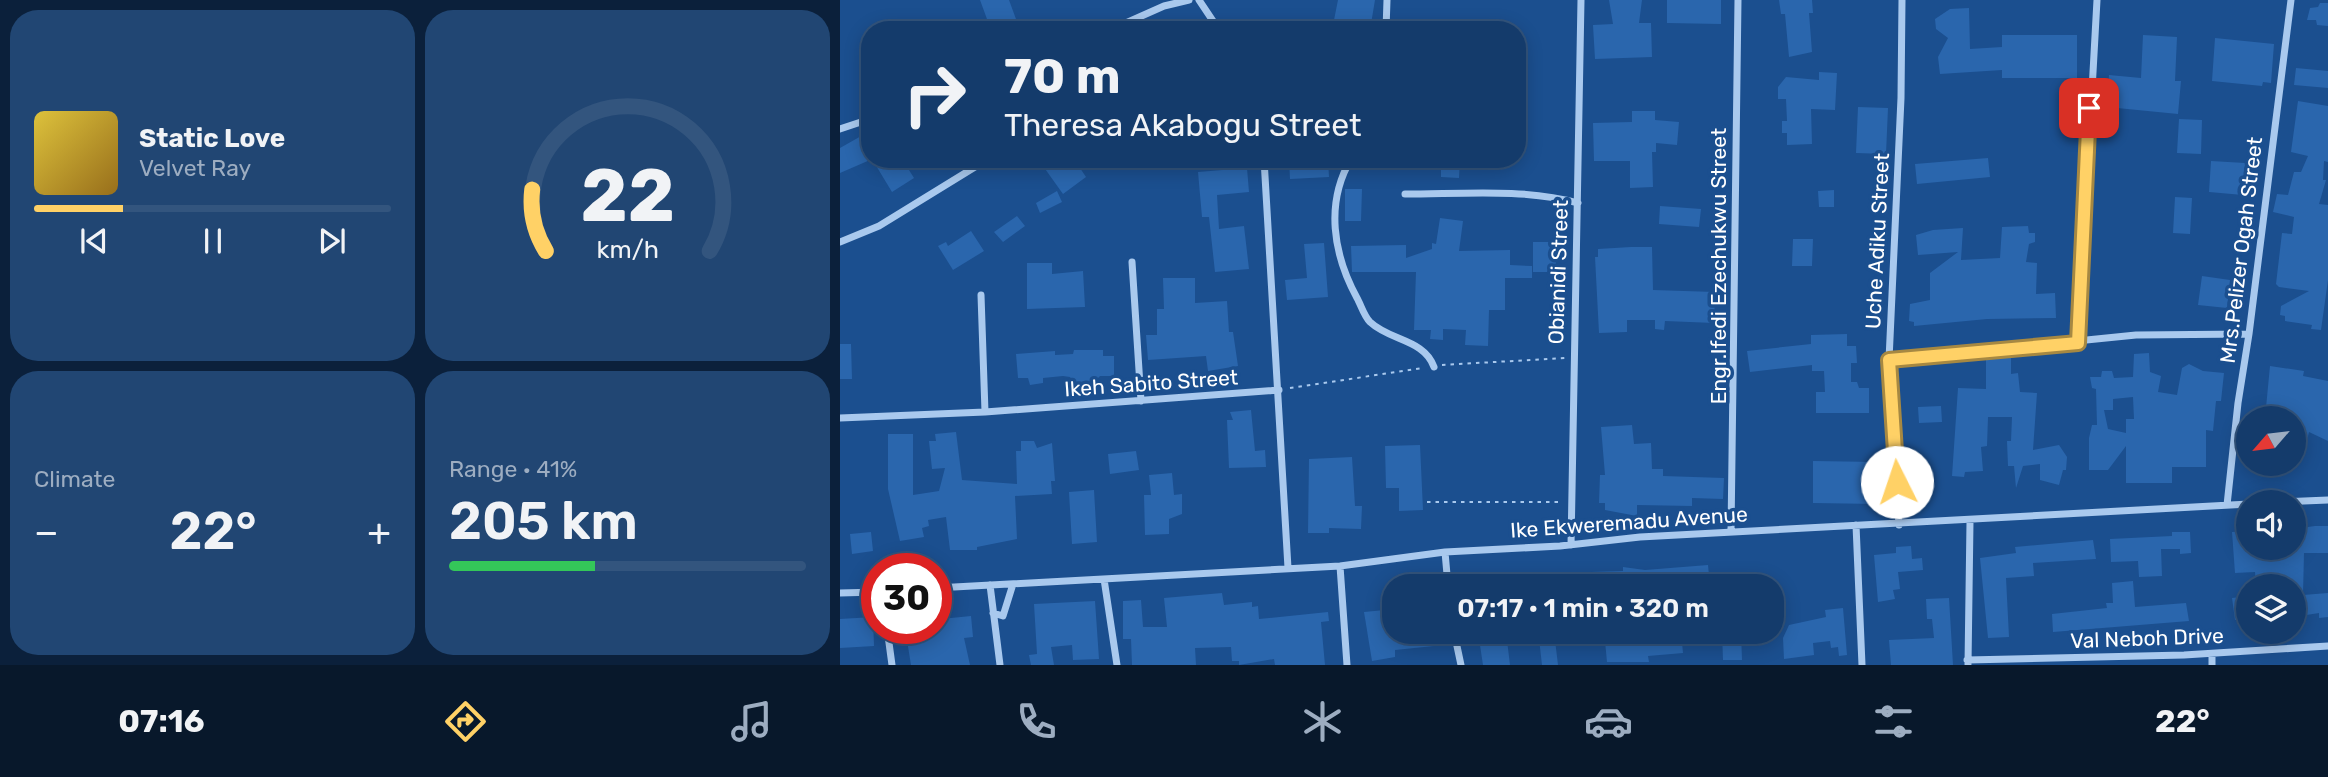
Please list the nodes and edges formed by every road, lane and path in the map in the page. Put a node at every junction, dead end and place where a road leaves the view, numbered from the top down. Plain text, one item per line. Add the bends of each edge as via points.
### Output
1 (1189, 0) edge
2 (1199, 0) edge
3 (1387, 0) edge
4 (1581, 0) edge
5 (1738, 0) edge
6 (1902, 0) edge
7 (2097, 0) edge
8 (2291, 0) edge
9 (1134, 21) edge
10 (1213, 21) edge
11 (1386, 21) edge
12 (861, 122) edge
13 (840, 129) edge
14 (973, 168) edge
15 (1265, 168) edge
16 (1346, 168) edge
17 (1405, 194) dead end
18 (1578, 203) junction
19 (840, 242) edge
20 (1132, 262) dead end
21 (981, 295) dead end
22 (2249, 334) junction
23 (2078, 343) junction
24 (1573, 357) junction
25 (1889, 360) junction
26 (1434, 367) junction
27 (1279, 390) junction
28 (1141, 401) junction
29 (985, 412) junction
30 (840, 418) edge
31 (2328, 500) edge
32 (2306, 501) edge
33 (1427, 502) dead end
34 (1571, 503) junction
35 (2227, 505) junction
36 (2236, 505) edge
37 (1970, 522) junction
38 (1899, 524) junction
39 (1856, 526) junction
40 (1731, 532) junction
41 (1571, 545) junction
42 (1445, 552) junction
43 (1340, 566) junction
44 (1288, 568) junction
45 (1447, 574) edge
46 (1104, 579) junction
47 (1013, 584) junction
48 (990, 586) junction
49 (952, 588) edge
50 (861, 592) edge
51 (840, 593) edge
52 (993, 613) junction
53 (889, 644) edge
54 (1457, 644) edge
55 (2328, 646) edge
56 (2213, 654) junction
57 (2098, 661) edge
58 (1967, 663) edge
59 (885, 665) edge
60 (892, 665) edge
61 (1000, 665) edge
62 (1117, 665) edge
63 (1347, 665) edge
64 (1461, 665) edge
65 (1862, 665) edge
66 (2212, 665) edge

1 - 9 street
2 - 10 street
3 - 11 street
4 - 18 street, Obianidi Street
5 - 40 street, Engr.Ifedi Ezechukwu Street
6 - 25 street, Uche Adiku Street
7 - 23 street
8 - 22 street, Mrs.Pelizer Ogah Street
12 - 13 street
14 - 19 street via 879,226
15 - 27 street
16 - 26 street via 1334,207 1339,262 1369,321 1418,346 1430,355
17 - 18 street via 1517,195
18 - 24 street, Obianidi Street
20 - 28 street
21 - 29 street
22 - 23 street via 2136,335
22 - 35 street, Mrs.Pelizer Ogah Street
23 - 25 street
24 - 26 path
24 - 34 street, Obianidi Street
25 - 38 street, Uche Adiku Street
26 - 27 path
27 - 28 street, Ikeh Sabito Street
27 - 44 street
28 - 29 street, Ikeh Sabito Street
29 - 30 street, Ikeh Sabito Street
31 - 32 street
33 - 34 path
34 - 41 street, Obianidi Street
35 - 36 street, Ike Ekweremadu Avenue
35 - 37 street, Ike Ekweremadu Avenue
37 - 38 street, Ike Ekweremadu Avenue
37 - 58 street
38 - 39 street, Ike Ekweremadu Avenue
39 - 40 street, Ike Ekweremadu Avenue
39 - 65 street
40 - 41 street, Ike Ekweremadu Avenue
41 - 42 street, Ike Ekweremadu Avenue
42 - 43 street, Ike Ekweremadu Avenue
42 - 45 street
43 - 44 street, Ike Ekweremadu Avenue
43 - 63 street
44 - 46 street, Ike Ekweremadu Avenue
46 - 47 street, Ike Ekweremadu Avenue
46 - 62 street
47 - 48 street, Ike Ekweremadu Avenue
47 - 52 street via 1003,616
48 - 49 street
48 - 52 street
50 - 51 street
52 - 61 street
53 - 60 street
54 - 64 street
55 - 56 street, Val Neboh Drive
56 - 57 street, Val Neboh Drive
56 - 66 street
57 - 58 street, Val Neboh Drive
59 - 60 street

